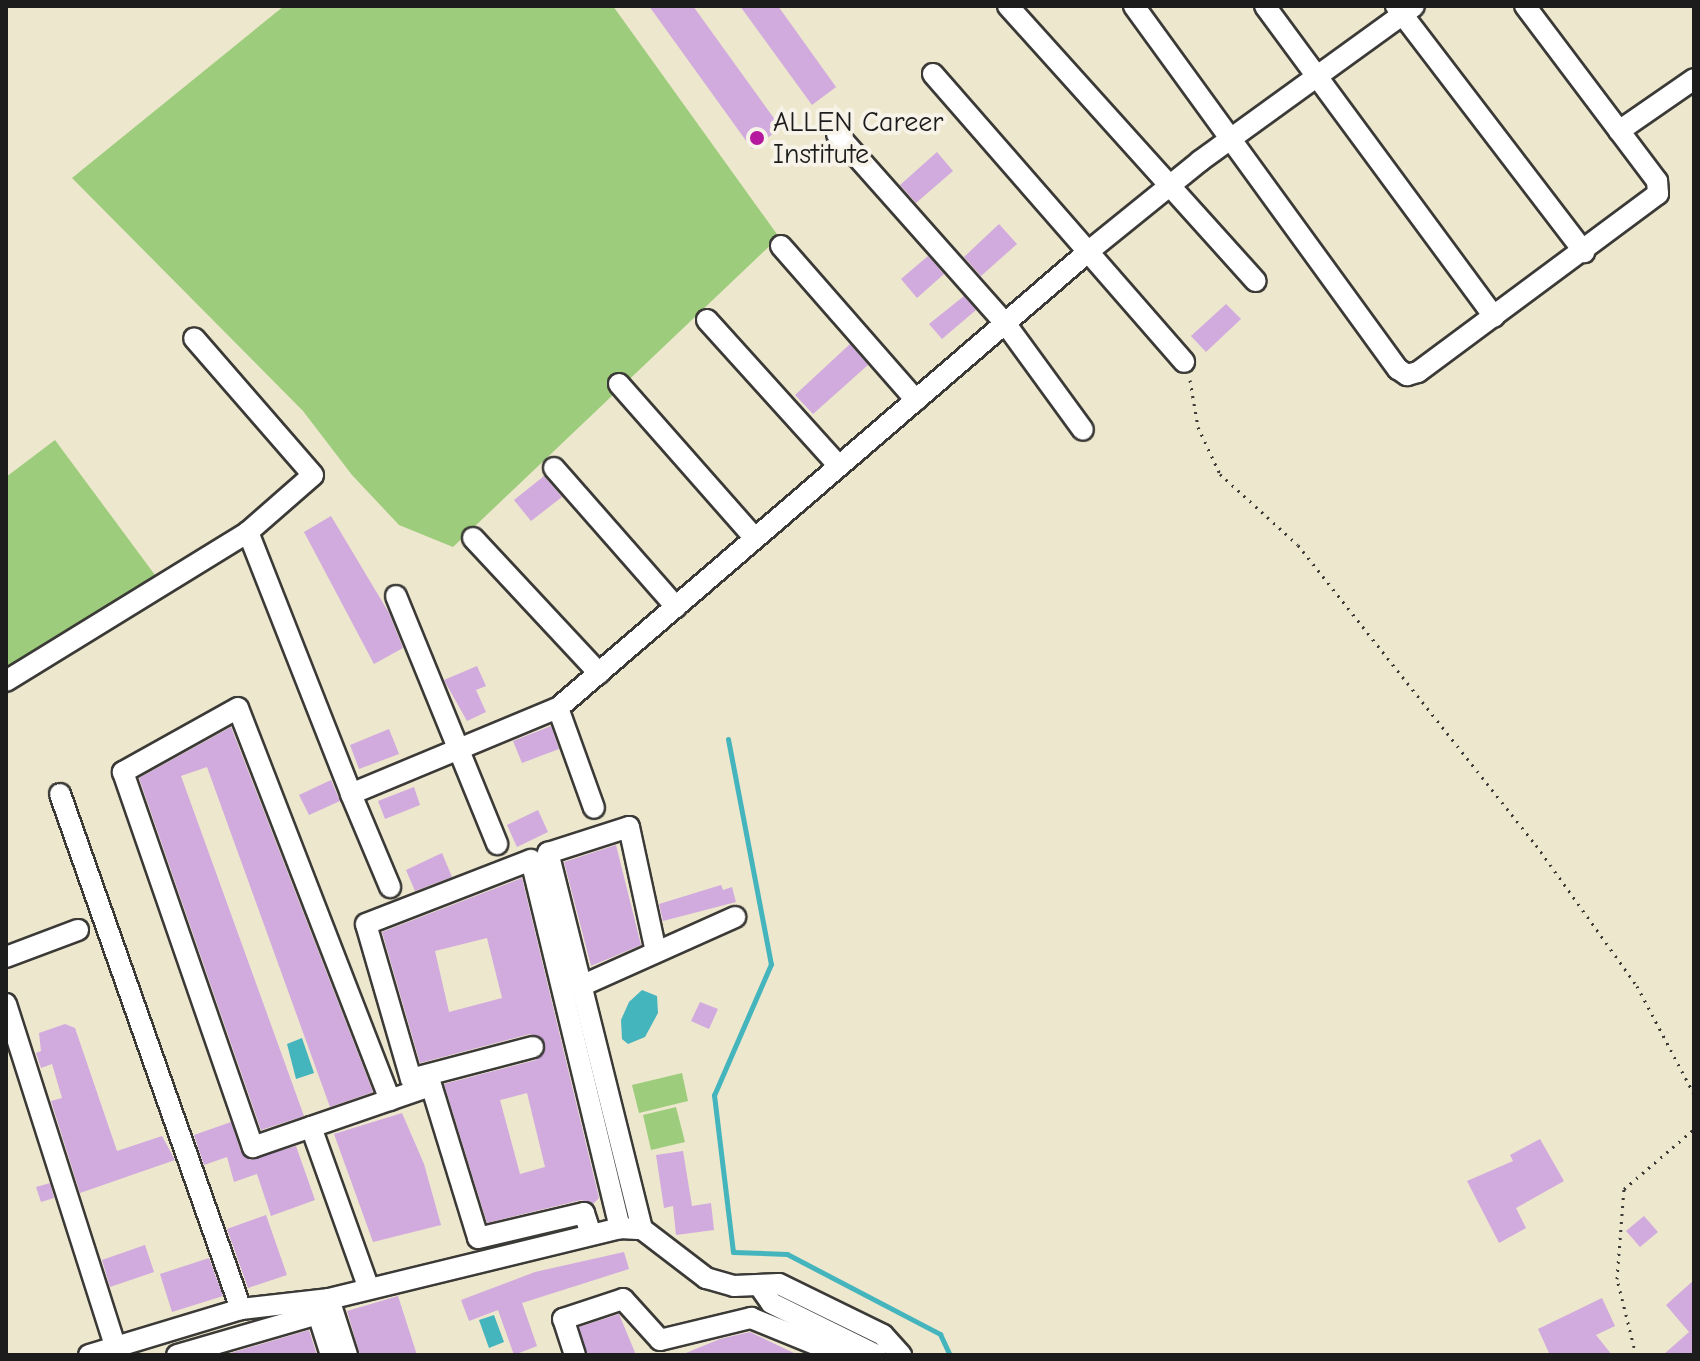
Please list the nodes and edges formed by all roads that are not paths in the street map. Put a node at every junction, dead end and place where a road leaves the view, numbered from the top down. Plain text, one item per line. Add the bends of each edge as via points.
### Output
1 (1008, 6) edge
2 (1134, 6) edge
3 (1265, 6) edge
4 (1525, 6) edge
5 (1404, 9) edge
6 (933, 74) dead end
7 (1316, 77) junction
8 (1694, 79) edge
9 (1619, 131) junction
10 (837, 134) dead end
11 (1230, 139) junction
12 (1170, 186) junction
13 (781, 246) dead end
14 (1089, 251) junction
15 (1584, 252) junction
16 (1256, 281) dead end
17 (1494, 317) junction
18 (707, 320) dead end
19 (1005, 323) junction
20 (194, 338) dead end
21 (1184, 362) road end
22 (619, 384) dead end
23 (916, 400) junction
24 (1083, 430) dead end
25 (839, 466) junction
26 (554, 468) dead end
27 (248, 532) junction
28 (473, 538) dead end
29 (755, 538) junction
30 (396, 596) dead end
31 (676, 607) junction
32 (599, 673) junction
33 (6, 681) edge
34 (558, 708) junction
35 (455, 751) junction
36 (60, 794) dead end
37 (351, 794) junction
38 (594, 808) dead end
39 (497, 844) dead end
40 (390, 887) dead end
41 (735, 917) dead end
42 (78, 930) dead end
43 (656, 952) junction
44 (6, 957) edge
45 (581, 986) junction
46 (6, 1004) edge
47 (533, 1047) dead end
48 (429, 1080) junction
49 (390, 1100) junction
50 (311, 1127) junction
51 (620, 1228) junction
52 (642, 1229) junction
53 (591, 1234) junction
54 (368, 1286) junction
55 (760, 1287) junction
56 (329, 1299) junction
57 (241, 1309) junction
58 (106, 1352) edge
59 (177, 1355) edge
60 (331, 1355) edge
61 (347, 1355) edge
62 (575, 1355) edge
63 (842, 1355) edge
64 (876, 1355) edge
65 (901, 1355) edge

1 - 12 street
2 - 11 street
3 - 7 street
4 - 9 street
5 - 7 street
5 - 15 street
6 - 14 street
7 - 11 street
7 - 17 street
8 - 9 street
9 - 15 street via 1657,181 1658,194
10 - 19 street
11 - 12 street
11 - 17 street via 1398,369 1407,375 1418,372
12 - 14 street
12 - 16 street
13 - 23 street
14 - 19 street
14 - 21 street
15 - 17 street
18 - 25 street
19 - 23 street
19 - 24 street
20 - 27 street via 313,475
22 - 29 street
23 - 25 street
25 - 29 street
26 - 31 street
27 - 33 street
27 - 37 street
28 - 32 street
29 - 31 street
30 - 35 street
31 - 32 street
32 - 34 street
34 - 35 street
34 - 38 street
35 - 37 street
35 - 39 street
36 - 57 street
37 - 40 street
41 - 43 street
42 - 44 street
43 - 45 street
43 - 45 street via 629,827 548,853
45 - 52 street
46 - 58 street
47 - 48 street
48 - 49 street
48 - 51 street via 411,1079 366,924 531,860
48 - 53 street via 478,1238 584,1213
49 - 50 street
49 - 50 street via 238,708 123,772 253,1147
50 - 54 street
51 - 52 street
51 - 53 street
52 - 55 street via 706,1278
53 - 54 street
54 - 56 street
55 - 64 street via 771,1303
55 - 65 street via 779,1284 813,1300 883,1335
56 - 57 street
56 - 61 street
57 - 58 street
59 - 60 street via 318,1314
62 - 63 street via 563,1319 623,1299 660,1340 751,1318

